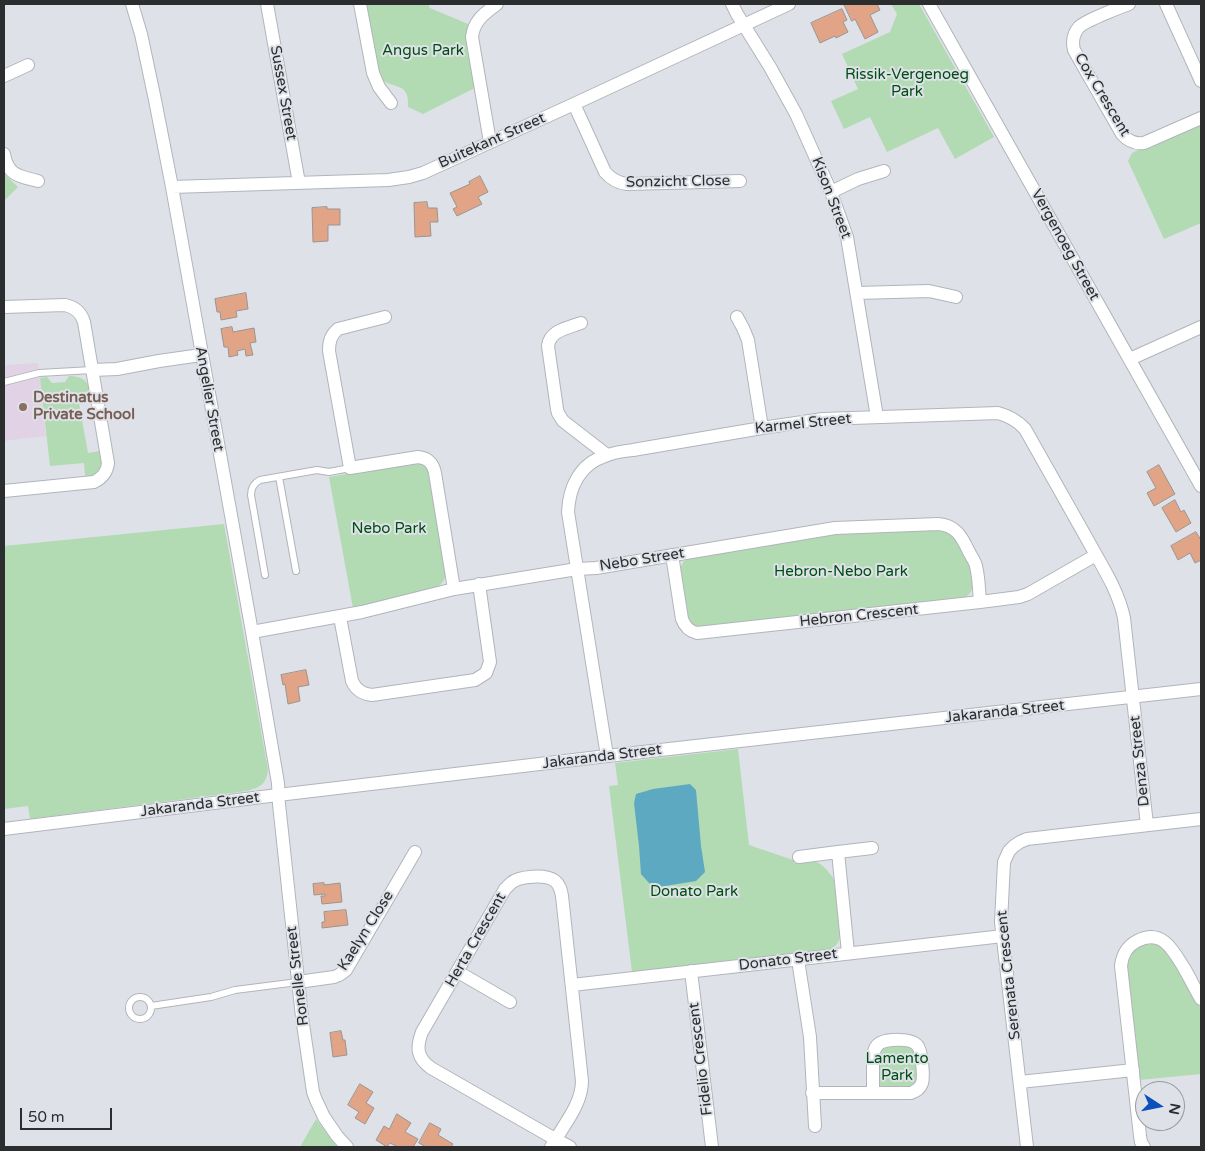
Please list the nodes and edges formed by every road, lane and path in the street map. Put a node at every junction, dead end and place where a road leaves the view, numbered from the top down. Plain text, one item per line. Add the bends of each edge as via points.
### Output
1 (132, 4) edge
2 (267, 4) edge
3 (360, 4) edge
4 (497, 4) edge
5 (732, 4) edge
6 (789, 4) edge
7 (929, 4) edge
8 (1129, 4) edge
9 (1166, 4) edge
10 (744, 25) junction
11 (28, 65) dead end
12 (4, 76) edge
13 (1201, 82) edge
14 (391, 103) dead end
15 (574, 104) junction
16 (1201, 118) edge
17 (490, 142) junction
18 (4, 154) edge
19 (884, 171) dead end
20 (740, 180) dead end
21 (38, 181) dead end
22 (299, 183) junction
23 (172, 187) junction
24 (832, 192) junction
25 (857, 293) junction
26 (956, 297) dead end
27 (4, 307) edge
28 (385, 317) dead end
29 (737, 317) dead end
30 (581, 323) dead end
31 (1201, 327) edge
32 (202, 355) junction
33 (1130, 359) junction
34 (92, 370) junction
35 (4, 382) edge
36 (877, 417) junction
37 (762, 428) junction
38 (607, 455) junction
39 (350, 468) junction
40 (279, 477) junction
41 (1201, 486) edge
42 (4, 491) edge
43 (672, 555) junction
44 (1096, 555) junction
45 (578, 569) junction
46 (296, 572) dead end
47 (266, 575) dead end
48 (479, 584) junction
49 (454, 589) junction
50 (980, 602) junction
51 (340, 617) junction
52 (252, 632) junction
53 (1201, 689) edge
54 (1133, 697) junction
55 (607, 756) junction
56 (278, 795) junction
57 (1201, 819) edge
58 (1147, 825) junction
59 (4, 829) edge
60 (872, 848) dead end
61 (415, 852) dead end
62 (838, 852) junction
63 (799, 857) dead end
64 (1003, 936) junction
65 (848, 953) junction
66 (798, 960) junction
67 (691, 971) junction
68 (458, 972) junction
69 (298, 982) junction
70 (572, 985) junction
71 (1201, 999) edge
72 (510, 1002) dead end
73 (151, 1006) dead end
74 (1133, 1070) junction
75 (1020, 1082) junction
76 (873, 1092) junction
77 (812, 1093) junction
78 (815, 1126) dead end
79 (553, 1143) edge
80 (347, 1147) edge
81 (570, 1147) edge
82 (712, 1147) edge
83 (1027, 1147) edge
84 (1144, 1147) edge

1 - 23 street, Angelier Street via 156,100
2 - 22 street, Sussex Street
3 - 14 street via 373,73
4 - 17 street via 477,22 472,37
5 - 10 street, Kison Street
6 - 10 street, Buitekant Street
7 - 33 street, Vergenoeg Street
8 - 16 street, Cox Crescent via 1082,24 1073,40 1076,54 1122,134 1130,141 1144,143
9 - 13 street
10 - 15 street, Buitekant Street
10 - 24 street, Kison Street via 796,114
11 - 12 street
15 - 17 street, Buitekant Street
15 - 20 street, Sonzicht Close via 605,172 618,182
17 - 22 street, Buitekant Street via 409,177
18 - 21 street via 12,172
19 - 24 street
22 - 23 street, Buitekant Street
23 - 32 street, Angelier Street
24 - 25 street, Kison Street via 847,237
25 - 26 street via 929,291
25 - 36 street, Kison Street
27 - 34 street via 65,305 76,309 84,322
28 - 39 street via 338,329 330,341 329,351
29 - 37 street via 748,340
30 - 38 street via 555,332 549,340 557,409 566,424
31 - 33 street
32 - 34 street
32 - 52 street, Angelier Street
33 - 41 street, Vergenoeg Street
34 - 35 lane via 39,373
34 - 42 street via 108,459 105,474 94,482
36 - 37 street, Karmel Street via 823,419
36 - 44 street, Karmel Street via 992,413 1004,414 1015,420 1025,429
37 - 38 street, Karmel Street
38 - 45 street, Karmel Street via 583,470 570,494 568,512
39 - 40 lane
39 - 49 street via 418,457 432,463
40 - 46 lane
40 - 47 lane via 260,480 251,491
43 - 45 street, Nebo Street
43 - 50 street, Nebo Street via 835,528 944,524 962,537 976,565
43 - 50 street, Hebron Crescent via 682,619 686,627 697,633
44 - 50 street, Hebron Crescent via 1023,596
44 - 54 street, Karmel Street via 1122,610
45 - 48 street, Nebo Street
45 - 55 street, Karmel Street
48 - 49 street, Nebo Street
48 - 51 street via 490,662 486,673 475,680 372,695 361,693 352,681
49 - 51 street, Nebo Street
51 - 52 street, Nebo Street
52 - 56 street, Angelier Street
53 - 54 street, Jakaranda Street
54 - 55 street, Jakaranda Street
54 - 58 street, Denza Street
55 - 56 street, Jakaranda Street
56 - 59 street, Jakaranda Street
56 - 69 street, Ronelle Street
57 - 58 street, Serenata Crescent
58 - 64 street, Serenata Crescent via 1027,839 1014,846 1006,856 1003,868
60 - 62 street
61 - 69 street, Kaelyn Close via 346,970 334,977
62 - 63 street
62 - 65 street
64 - 65 street, Donato Street
64 - 75 street, Serenata Crescent
65 - 66 street, Donato Street
66 - 67 street, Donato Street
66 - 77 street via 810,1037
67 - 70 street, Donato Street
67 - 82 street, Fidelio Crescent
68 - 70 street, Herta Crescent via 511,883 518,879 544,877 551,878 560,887
68 - 72 street
68 - 79 street, Herta Crescent via 419,1040 418,1051 424,1064
69 - 73 lane
69 - 80 street, Ronelle Street via 313,1092 324,1117
70 - 79 street, Herta Crescent via 582,1088 578,1102
71 - 74 street via 1165,942 1143,939 1128,948 1121,966
74 - 75 street
74 - 84 street
75 - 83 street, Serenata Crescent
76 - 76 street via 876,1047 884,1042 913,1041 920,1050 921,1086 910,1093
76 - 77 street
77 - 78 street
79 - 81 street

